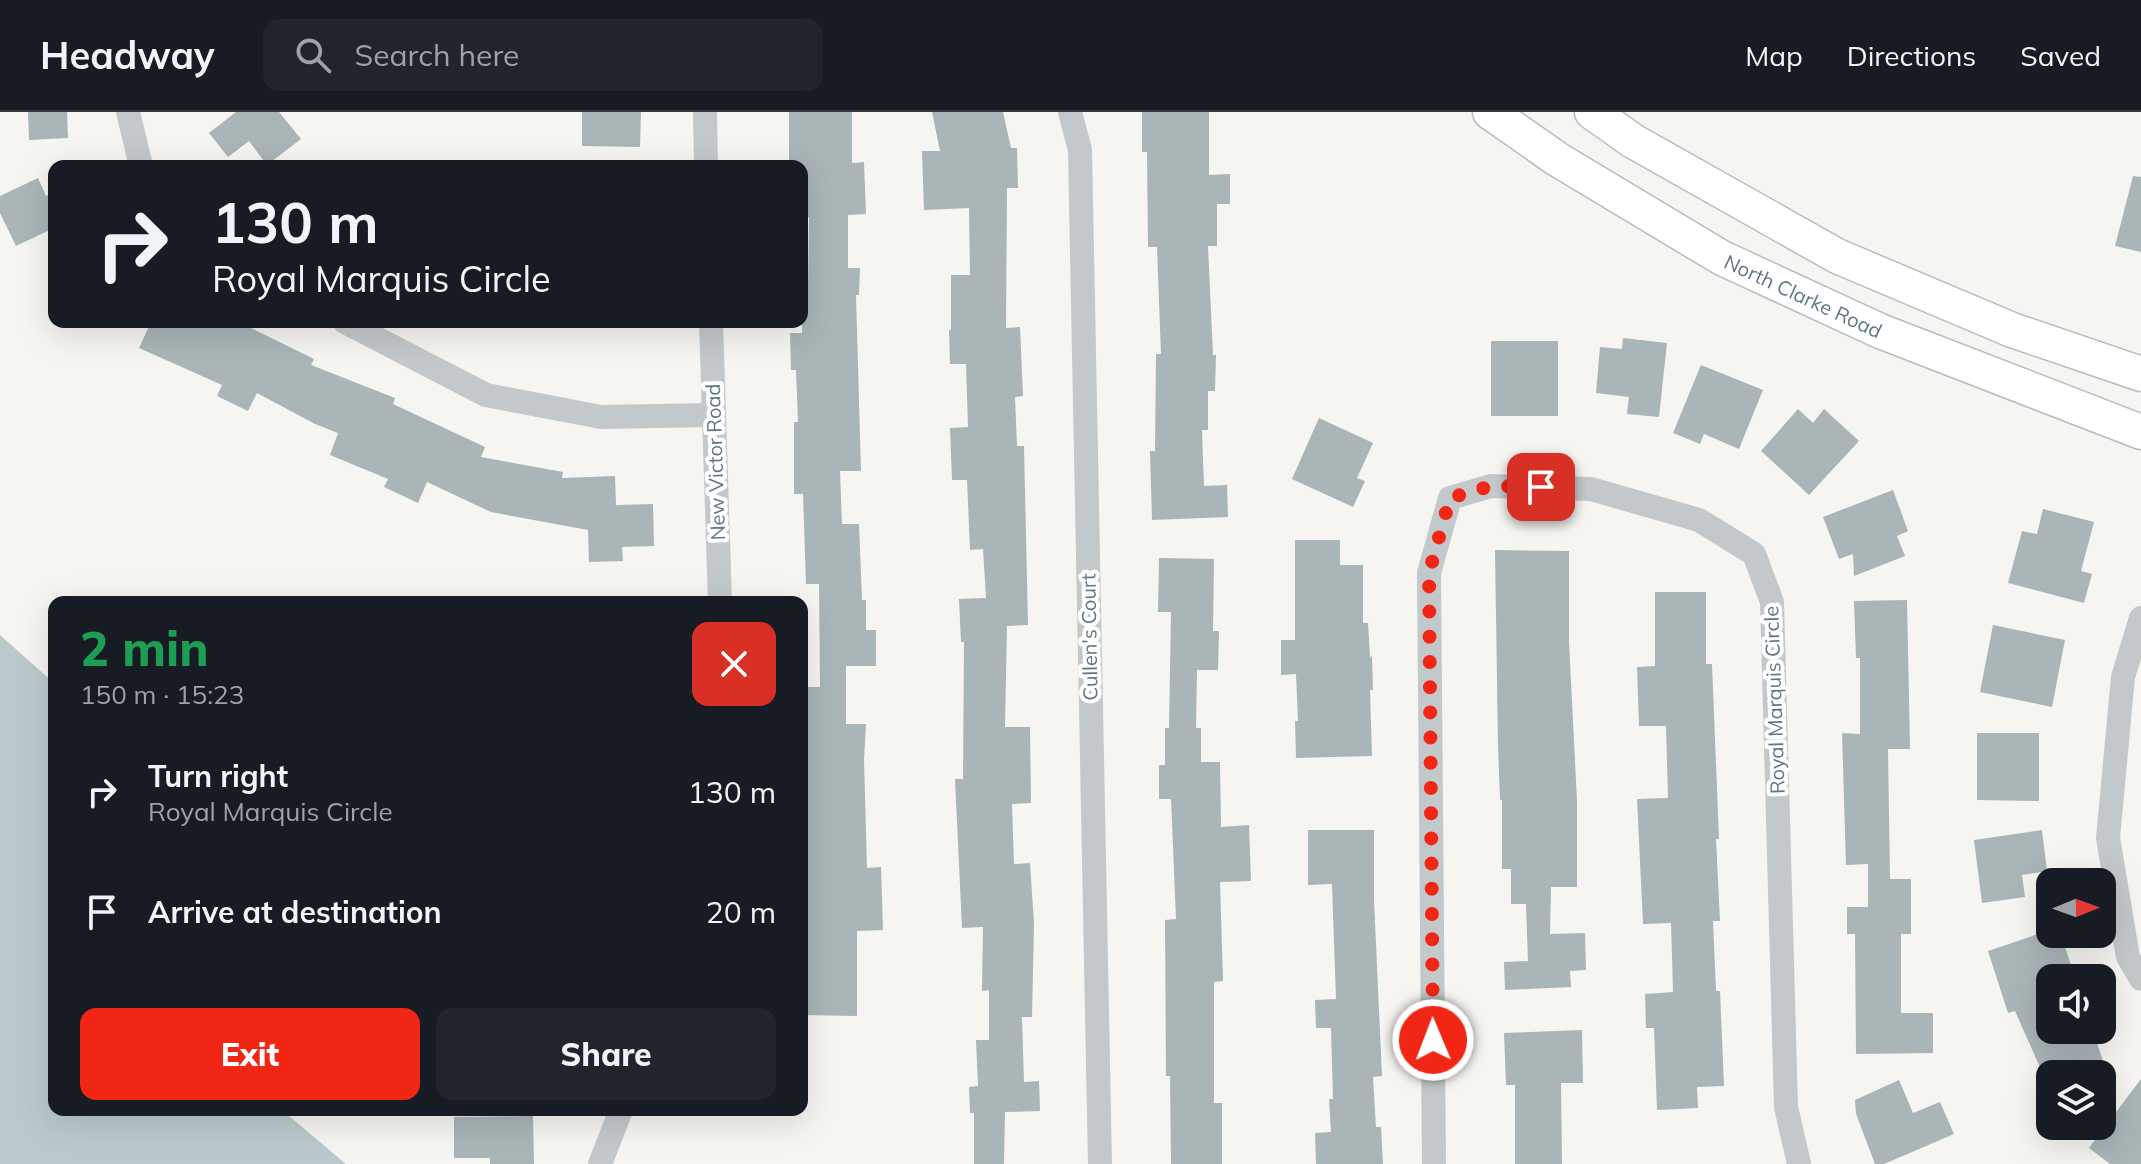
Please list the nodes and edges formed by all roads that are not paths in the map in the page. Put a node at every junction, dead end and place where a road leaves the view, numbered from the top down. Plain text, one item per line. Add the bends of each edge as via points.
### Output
1 (128, 112) edge
2 (705, 112) edge
3 (1070, 112) edge
4 (1490, 112) edge
5 (1592, 112) edge
6 (140, 160) edge
7 (706, 160) edge
8 (357, 328) edge
9 (711, 328) edge
10 (2141, 374) edge
11 (714, 415) junction
12 (2141, 432) edge
13 (720, 596) edge
14 (2141, 618) edge
15 (2141, 979) edge
16 (619, 1116) edge
17 (600, 1164) edge
18 (1100, 1164) edge
19 (1434, 1164) edge
20 (1799, 1164) edge

1 - 6 street
2 - 7 street
3 - 18 street, Cullen's Court via 1080,150
4 - 12 street, North Clarke Road via 1557,159 1722,258 1880,331
5 - 10 street via 1633,141 1837,256 2012,330
8 - 11 street via 486,395 601,417
9 - 11 street, New Victor Road
11 - 13 street, New Victor Road
14 - 15 street via 2123,677 2108,838 2128,957
16 - 17 street
19 - 20 street, Royal Marquis Circle via 1429,573 1450,498 1491,486 1591,489 1699,520 1754,554 1772,602 1786,1107

